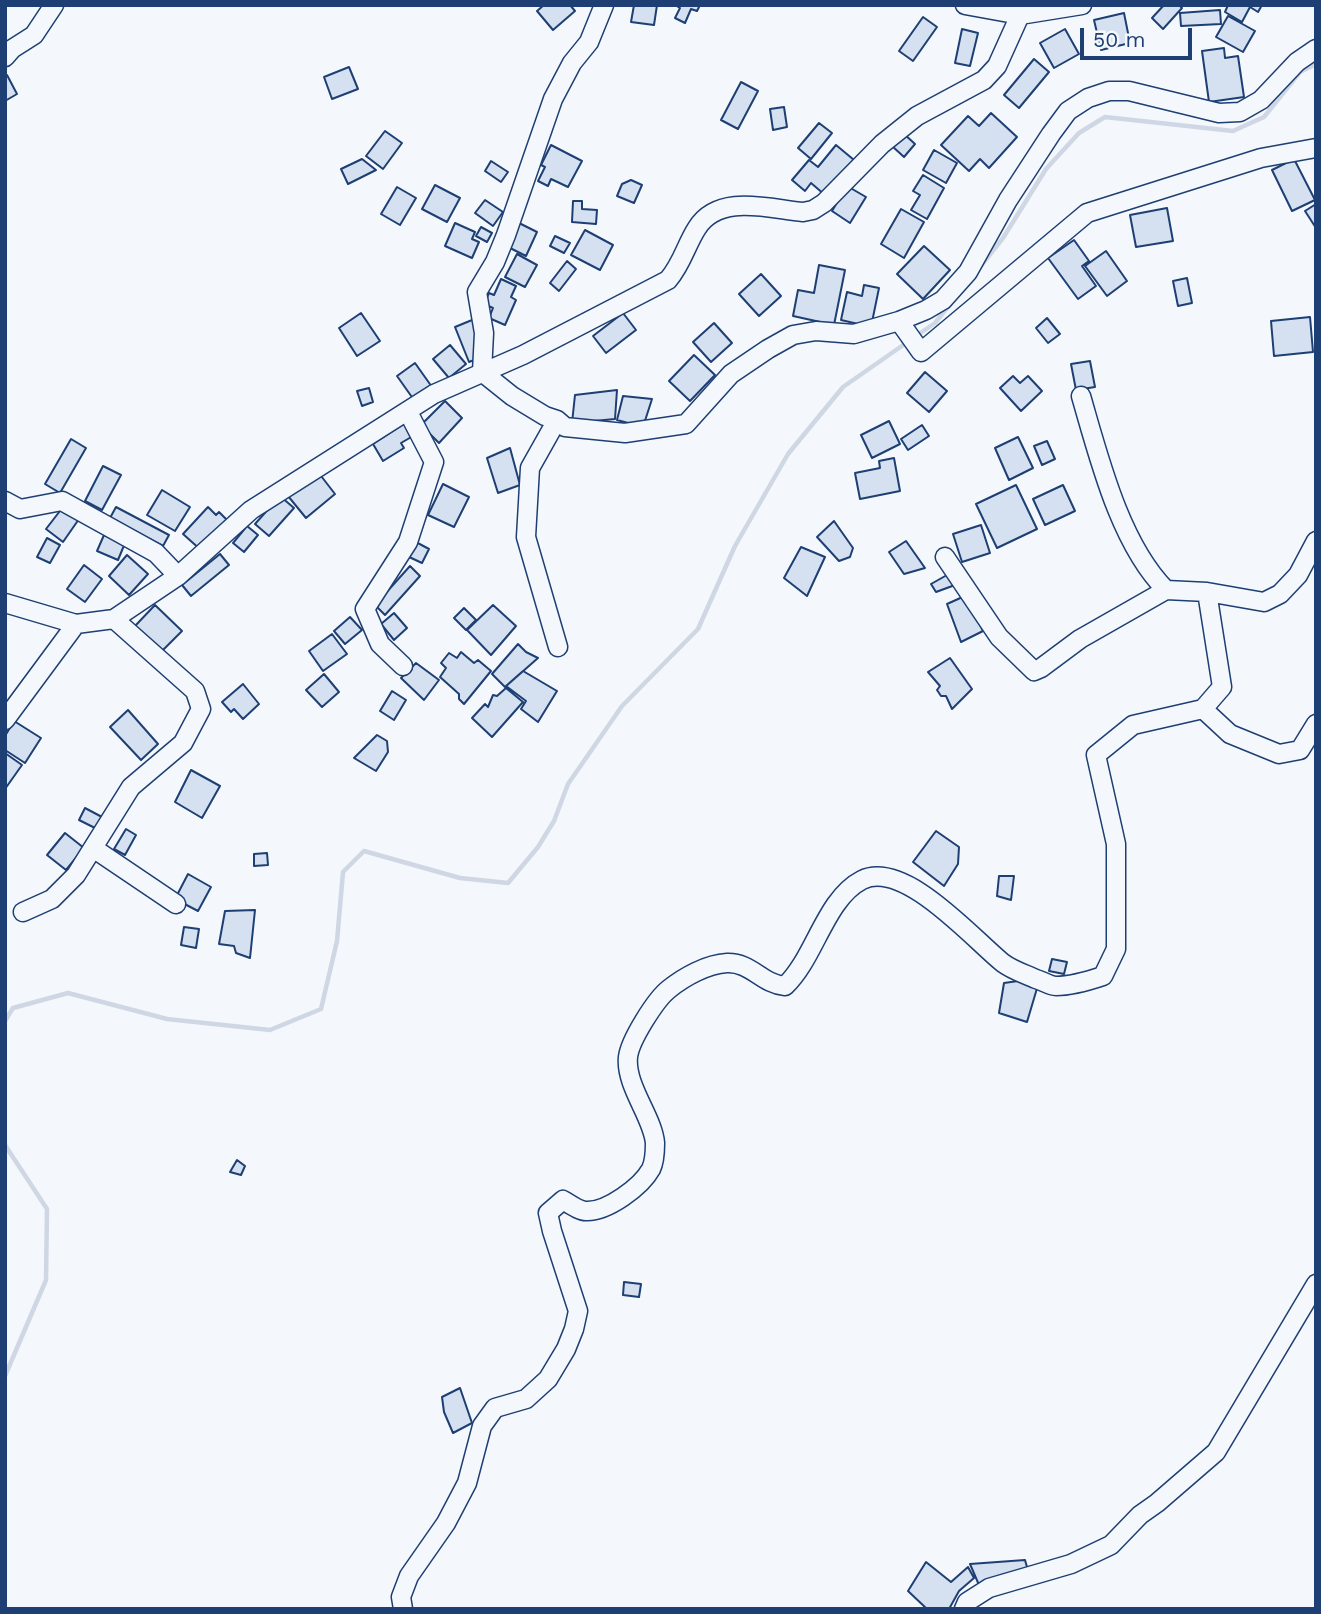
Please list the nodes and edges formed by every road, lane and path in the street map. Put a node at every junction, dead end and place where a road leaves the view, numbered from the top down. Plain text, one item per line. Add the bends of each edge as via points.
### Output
1 (54, 5) edge
2 (604, 5) edge
3 (965, 5) edge
4 (1082, 5) edge
5 (1020, 15) junction
6 (1316, 49) edge
7 (5, 57) edge
8 (1316, 148) edge
9 (899, 321) junction
10 (482, 372) junction
11 (1082, 396) dead end
12 (408, 412) junction
13 (557, 420) junction
14 (5, 501) edge
15 (1316, 541) edge
16 (945, 557) dead end
17 (178, 576) junction
18 (1166, 590) junction
19 (1207, 592) junction
20 (5, 603) edge
21 (114, 619) junction
22 (76, 624) junction
23 (558, 647) dead end
24 (403, 666) dead end
25 (1203, 709) junction
26 (5, 720) edge
27 (1316, 724) edge
28 (93, 848) junction
29 (176, 904) dead end
30 (23, 912) dead end
31 (1316, 1284) edge
32 (403, 1609) edge
33 (964, 1609) edge

1 - 7 street via 34,35
2 - 10 street via 589,43 553,99 506,235 477,292 484,333
3 - 5 street
4 - 5 street
5 - 10 street via 997,66 984,80 916,116 824,203 803,212 732,205 718,209 698,225 668,280
6 - 9 street via 1261,100 1240,112 1219,113 1129,91 1087,98 1068,111 1051,134 955,288 943,300
8 - 9 street via 1261,158 1087,213 921,352
9 - 13 street via 854,334 816,331 793,335 731,374 685,424 625,433 565,427
10 - 12 street
10 - 13 street via 512,396
11 - 18 street via 1123,522 1148,569
12 - 17 street via 251,510
12 - 24 street via 434,462 408,542 365,609 380,644
13 - 23 street via 530,468 526,537
14 - 17 street via 20,509 62,501 156,552
15 - 19 street via 1298,575 1280,594 1264,602
16 - 18 street via 999,637 1034,671
17 - 21 street
18 - 19 street
19 - 25 street via 1222,687
20 - 22 street
21 - 22 street
21 - 28 street via 195,691 201,709 183,743 131,787
22 - 26 street
25 - 27 street via 1230,734 1279,754 1300,750
25 - 32 street via 1133,725 1096,755 1116,844 1116,949 1102,976 1054,986 1005,965 915,889 891,878 875,877 842,896 797,975 785,986 772,985 748,967 727,963 702,969 668,990 640,1027 628,1056 631,1080 655,1141 653,1167 640,1184 602,1210 583,1212 563,1200 548,1213 578,1311 574,1329 548,1378 526,1399 495,1408 482,1426 467,1483 409,1576 401,1597
28 - 29 street
28 - 30 street via 76,875 52,899
31 - 33 street via 1216,1452 1111,1545 1071,1564 989,1588

